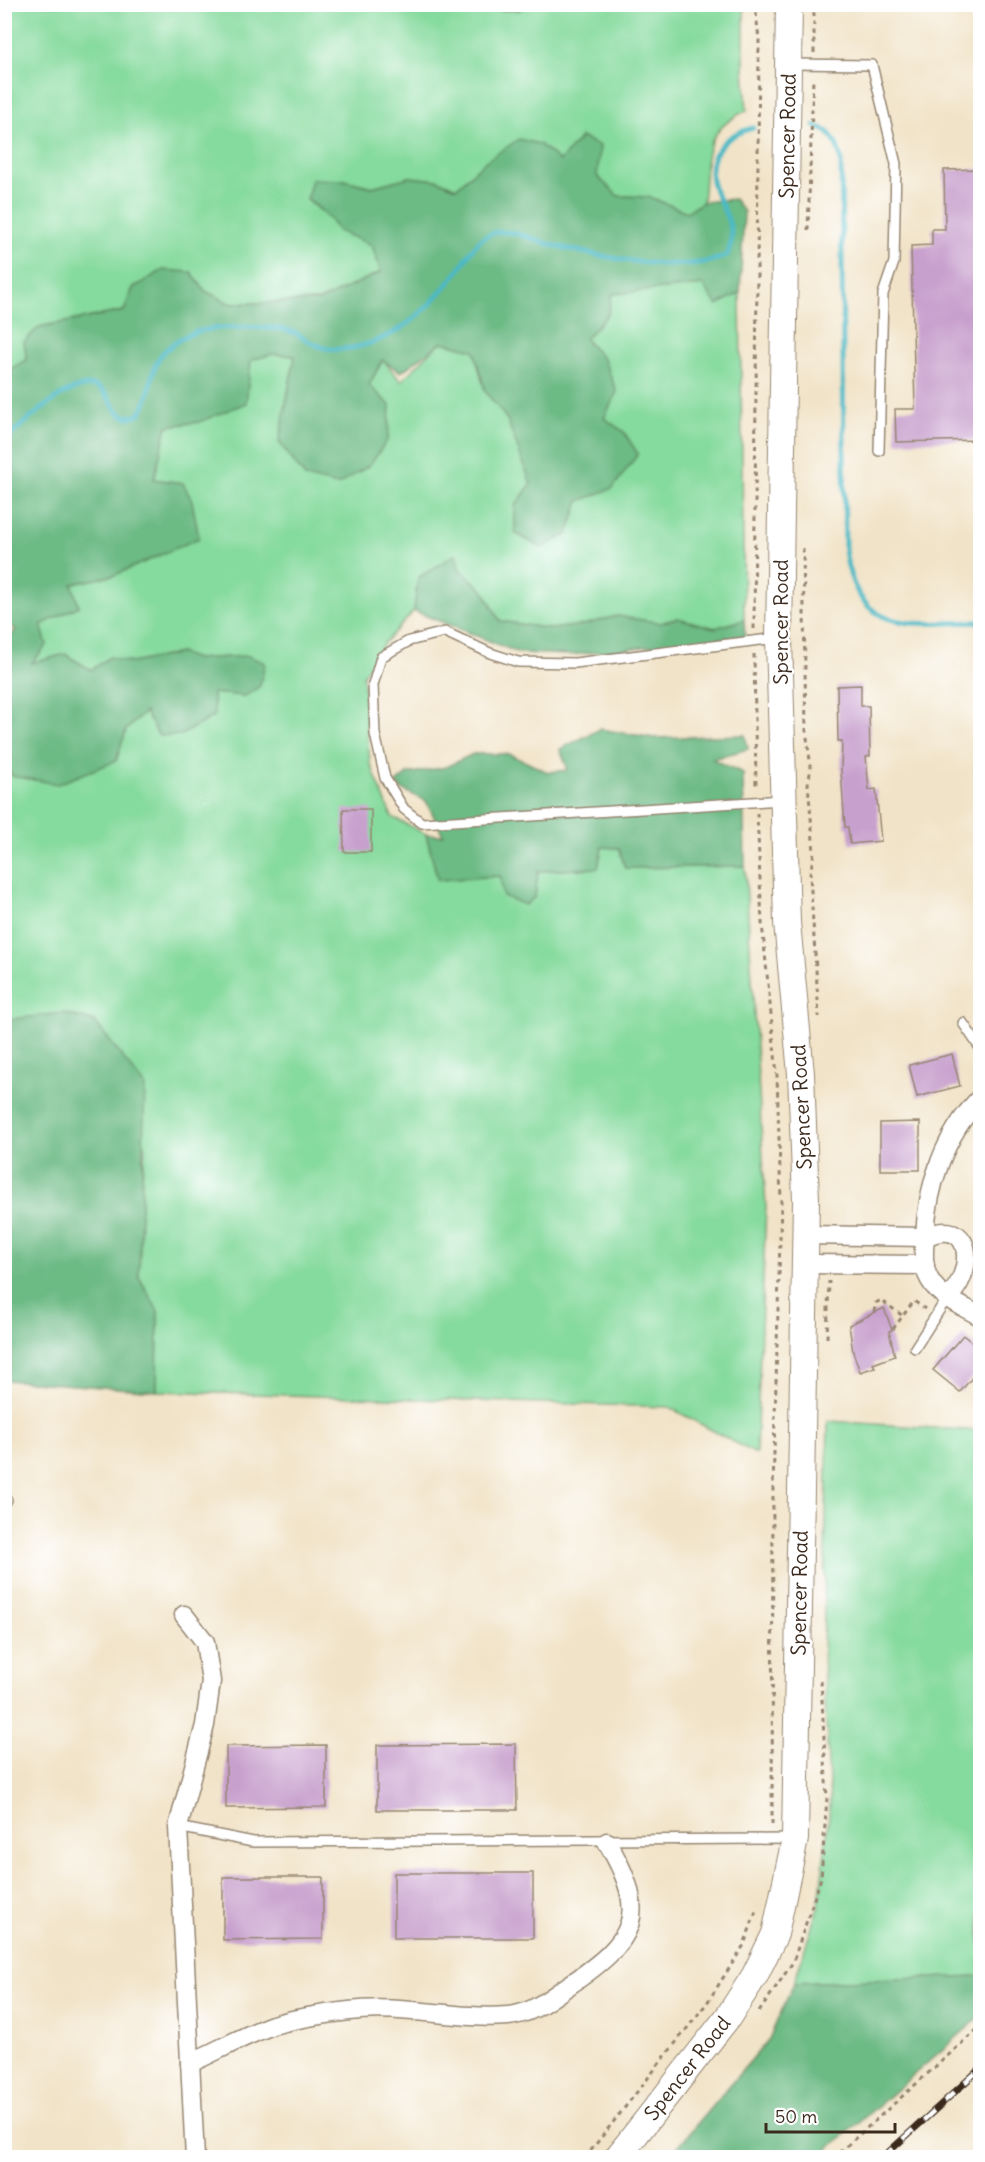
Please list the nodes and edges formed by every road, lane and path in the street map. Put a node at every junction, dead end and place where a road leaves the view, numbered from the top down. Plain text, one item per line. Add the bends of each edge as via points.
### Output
1 (755, 4) edge
2 (789, 4) edge
3 (788, 64) junction
4 (879, 451) dead end
5 (779, 638) junction
6 (754, 642) junction
7 (769, 800) junction
8 (963, 1023) dead end
9 (981, 1048) edge
10 (981, 1098) edge
11 (805, 1235) junction
12 (925, 1237) junction
13 (805, 1264) junction
14 (926, 1265) junction
15 (947, 1298) junction
16 (874, 1312) dead end
17 (903, 1316) junction
18 (981, 1316) edge
19 (936, 1317) junction
20 (894, 1329) dead end
21 (915, 1348) dead end
22 (184, 1615) dead end
23 (178, 1827) junction
24 (783, 1839) junction
25 (607, 1842) junction
26 (760, 1901) dead end
27 (981, 2027) edge
28 (190, 2063) junction
29 (195, 2157) edge
30 (585, 2157) edge
31 (617, 2157) edge
32 (833, 2157) edge

1 - 6 path via 759,40
2 - 3 street, Spencer Road
3 - 4 lane via 872,65 896,164 894,262 883,294
3 - 5 street, Spencer Road
5 - 6 lane
5 - 7 street, Spencer Road
6 - 7 path
6 - 7 lane via 575,663 518,662 445,632 409,640 381,657 373,685 375,734 385,778 404,809 422,823
7 - 11 street, Spencer Road via 787,922 801,1074
7 - 24 path via 762,923 777,1075 781,1202 773,1489
8 - 9 lane
10 - 12 street via 958,1127 935,1175 928,1195
11 - 12 street
11 - 13 street, Spencer Road
12 - 14 street
12 - 15 street via 952,1231 965,1246 959,1283
13 - 14 street
13 - 24 street, Spencer Road
14 - 15 street via 926,1273
15 - 18 street
15 - 19 lane
16 - 17 path via 881,1300
17 - 19 path via 914,1301
17 - 20 path
19 - 21 lane
22 - 23 street via 205,1642 211,1682 205,1725
23 - 25 lane via 253,1842
23 - 28 street
24 - 25 lane
24 - 31 street, Spencer Road via 774,1934 755,1975 728,2017
25 - 28 street via 624,1871 633,1911 627,1936 593,1969 535,2009 510,2016 460,2017 410,2009 352,2010 271,2026
26 - 30 path via 744,1945 707,2003
27 - 32 path
28 - 29 street

